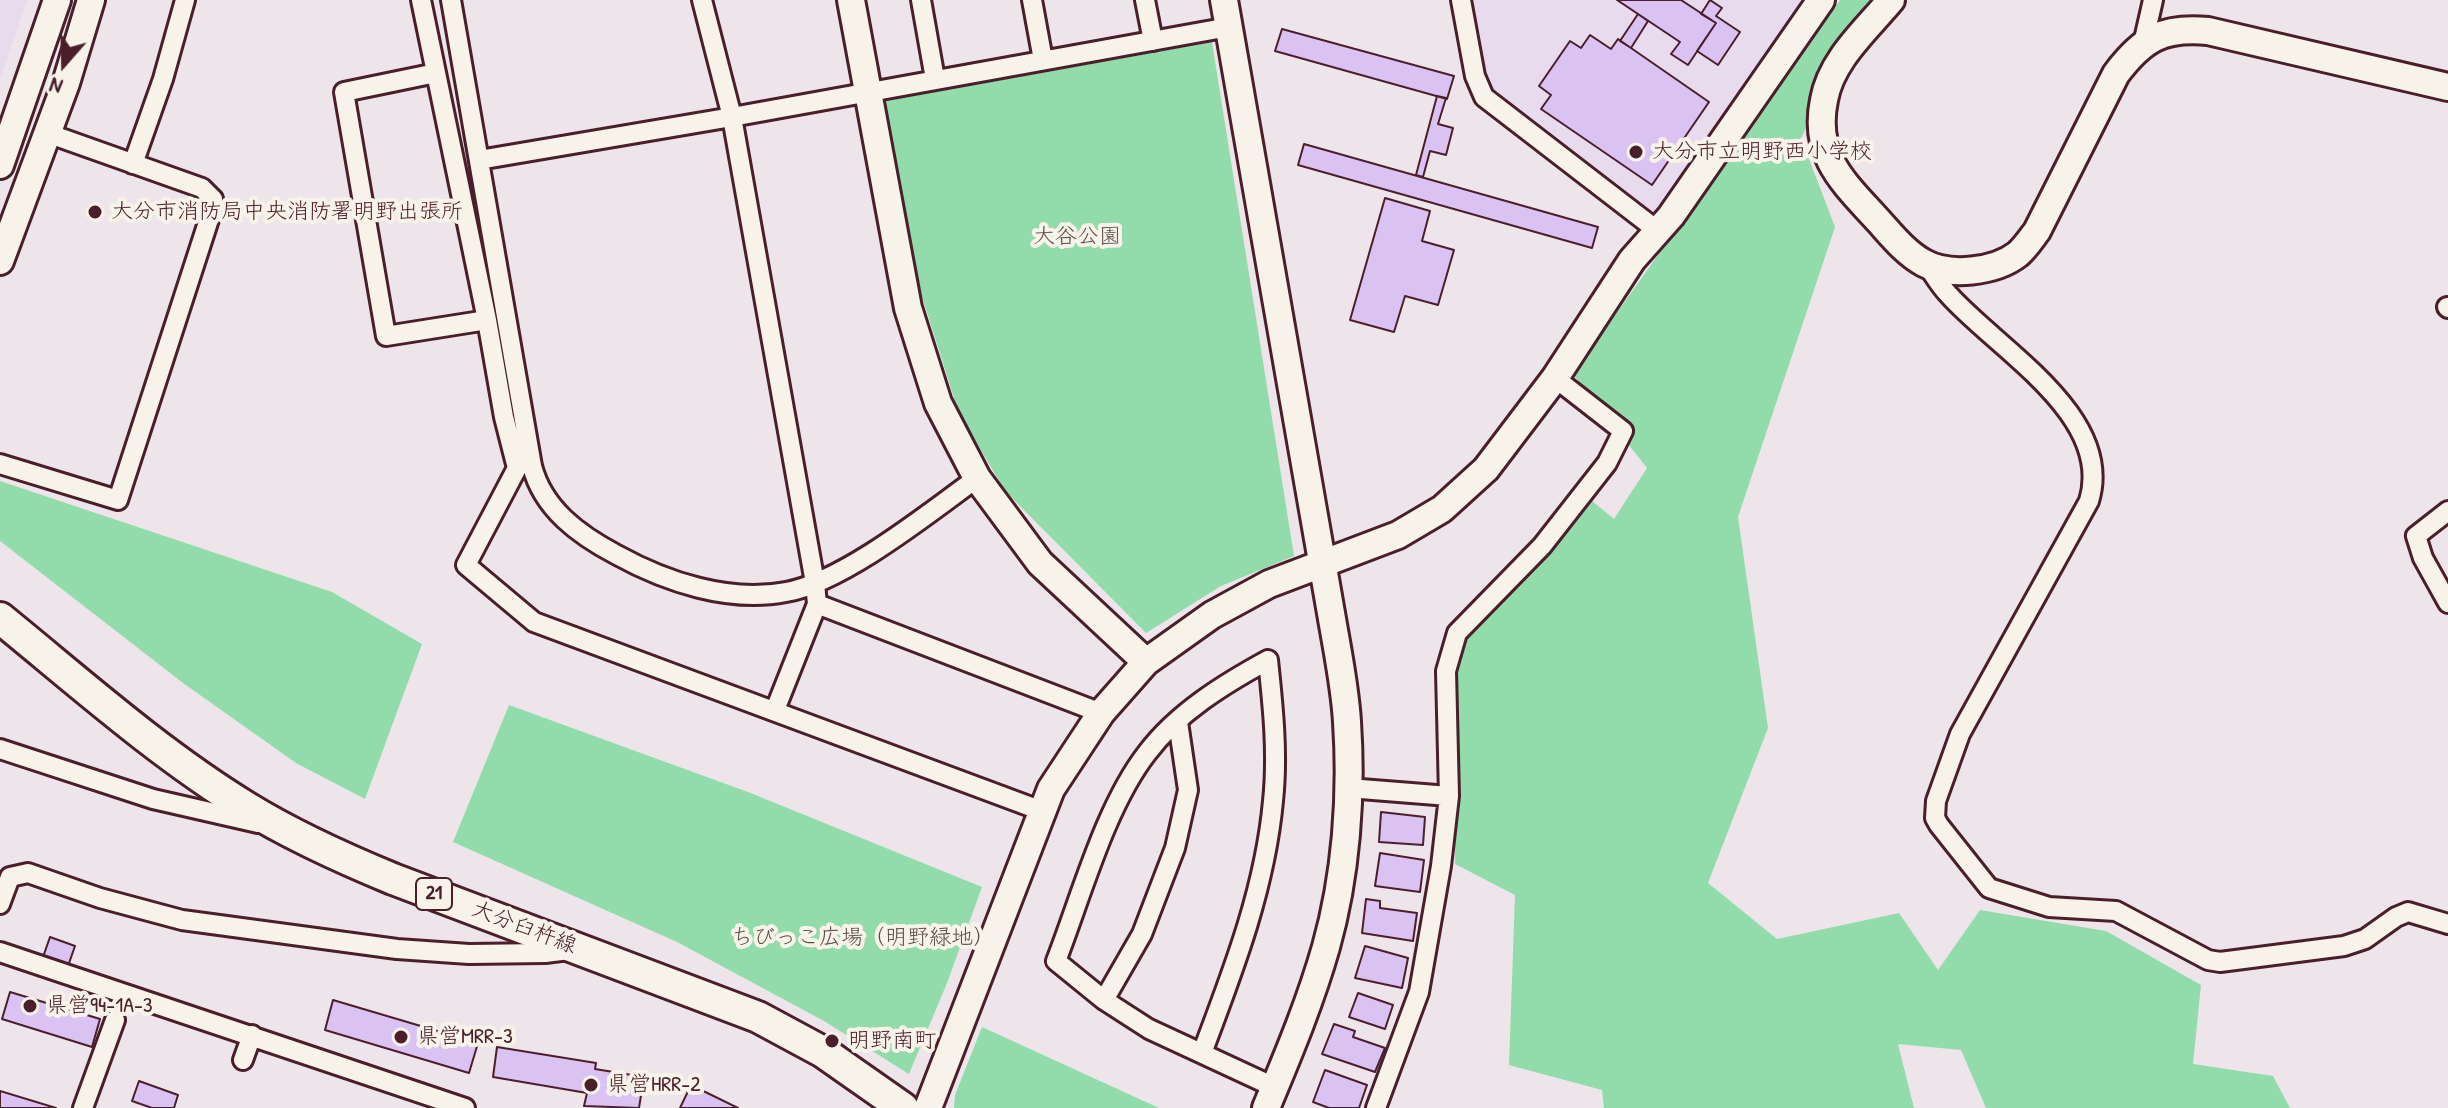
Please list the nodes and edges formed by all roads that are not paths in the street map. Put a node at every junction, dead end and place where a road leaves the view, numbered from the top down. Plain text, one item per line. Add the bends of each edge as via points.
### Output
1 (57, 0) edge
2 (91, 0) edge
3 (185, 0) edge
4 (421, 0) edge
5 (451, 0) edge
6 (702, 0) edge
7 (851, 0) edge
8 (921, 0) edge
9 (1032, 0) edge
10 (1145, 0) edge
11 (1224, 0) edge
12 (1461, 0) edge
13 (1821, 0) edge
14 (1891, 0) edge
15 (2153, 0) edge
16 (1229, 27) junction
17 (1153, 41) junction
18 (2143, 44) junction
19 (1043, 60) junction
20 (436, 73) junction
21 (935, 79) junction
22 (2448, 87) edge
23 (867, 91) junction
24 (732, 117) junction
25 (47, 133) junction
26 (479, 160) junction
27 (133, 164) junction
28 (0, 165) edge
29 (1658, 231) junction
30 (0, 261) edge
31 (1927, 265) junction
32 (487, 320) junction
33 (1555, 378) junction
34 (0, 464) edge
35 (524, 467) junction
36 (977, 478) junction
37 (2448, 511) edge
38 (1321, 563) junction
39 (815, 583) junction
40 (2448, 603) edge
41 (817, 604) junction
42 (0, 618) edge
43 (1146, 662) junction
44 (775, 710) junction
45 (1101, 713) junction
46 (1178, 722) junction
47 (0, 749) edge
48 (1348, 788) junction
49 (1449, 796) junction
50 (1042, 811) junction
51 (282, 829) junction
52 (0, 904) edge
53 (2448, 924) edge
54 (0, 952) edge
55 (591, 954) junction
56 (1104, 1000) junction
57 (115, 1020) dead end
58 (252, 1035) junction
59 (1202, 1053) junction
60 (243, 1060) dead end
61 (1270, 1097) edge
62 (83, 1108) edge
63 (465, 1108) edge
64 (903, 1108) edge
65 (928, 1108) edge
66 (1376, 1108) edge

1 - 28 street
2 - 25 street
3 - 27 street
4 - 20 street
5 - 26 street
6 - 24 street
7 - 23 street
8 - 21 street
9 - 19 street
10 - 17 street
11 - 16 street
12 - 29 street via 1484,97
13 - 29 street
14 - 31 street via 1833,71 1820,129 1827,155 1846,185 1910,254
15 - 18 street
16 - 17 street
16 - 38 street
17 - 19 street
18 - 22 street via 2167,32 2208,31
18 - 31 street via 2116,74 2023,249 1986,268
19 - 21 street
20 - 32 street
20 - 32 street via 344,92 386,336
21 - 23 street
23 - 24 street
23 - 36 street via 915,337 938,403
24 - 26 street
24 - 39 street
25 - 27 street
25 - 30 street
26 - 35 street
27 - 34 street via 202,188 213,199 213,207 118,500
29 - 33 street via 1632,260
31 - 53 street via 1948,295 2049,388 2084,439 2093,471 2089,501 1960,734 1936,801 1935,818 1982,882 2037,905 2116,911 2220,962 2344,946 2408,912
32 - 35 street via 504,417
33 - 38 street via 1486,469 1442,509 1398,535
33 - 49 street via 1623,431 1607,463 1542,546 1457,633 1446,671
35 - 39 street via 558,514 601,547 645,571 715,592 761,595
35 - 44 street via 466,565 534,622
36 - 39 street
36 - 43 street via 1040,563
37 - 40 street via 2416,536
38 - 43 street via 1238,599
38 - 48 street via 1345,697
39 - 41 street
41 - 44 street
41 - 45 street
42 - 51 main road, 大分臼杵線 / 21 via 171,757
43 - 45 street
44 - 50 street
45 - 50 street
46 - 56 street via 1188,790 1175,848 1142,934
46 - 56 street via 1146,753 1121,796 1056,961
46 - 59 street via 1223,685 1268,660 1274,800 1264,863 1245,936
47 - 51 street via 153,799
48 - 49 street
48 - 61 street via 1326,946
49 - 66 street via 1419,992
50 - 65 street
51 - 55 main road, 大分臼杵線 / 21 via 393,879
52 - 55 street via 10,877 28,873 182,920 397,949
54 - 58 street
55 - 64 main road, 大分臼杵線 / 21 via 758,1017 823,1052
56 - 59 street via 1149,1029
57 - 62 street
58 - 60 street
58 - 63 street
59 - 61 street

